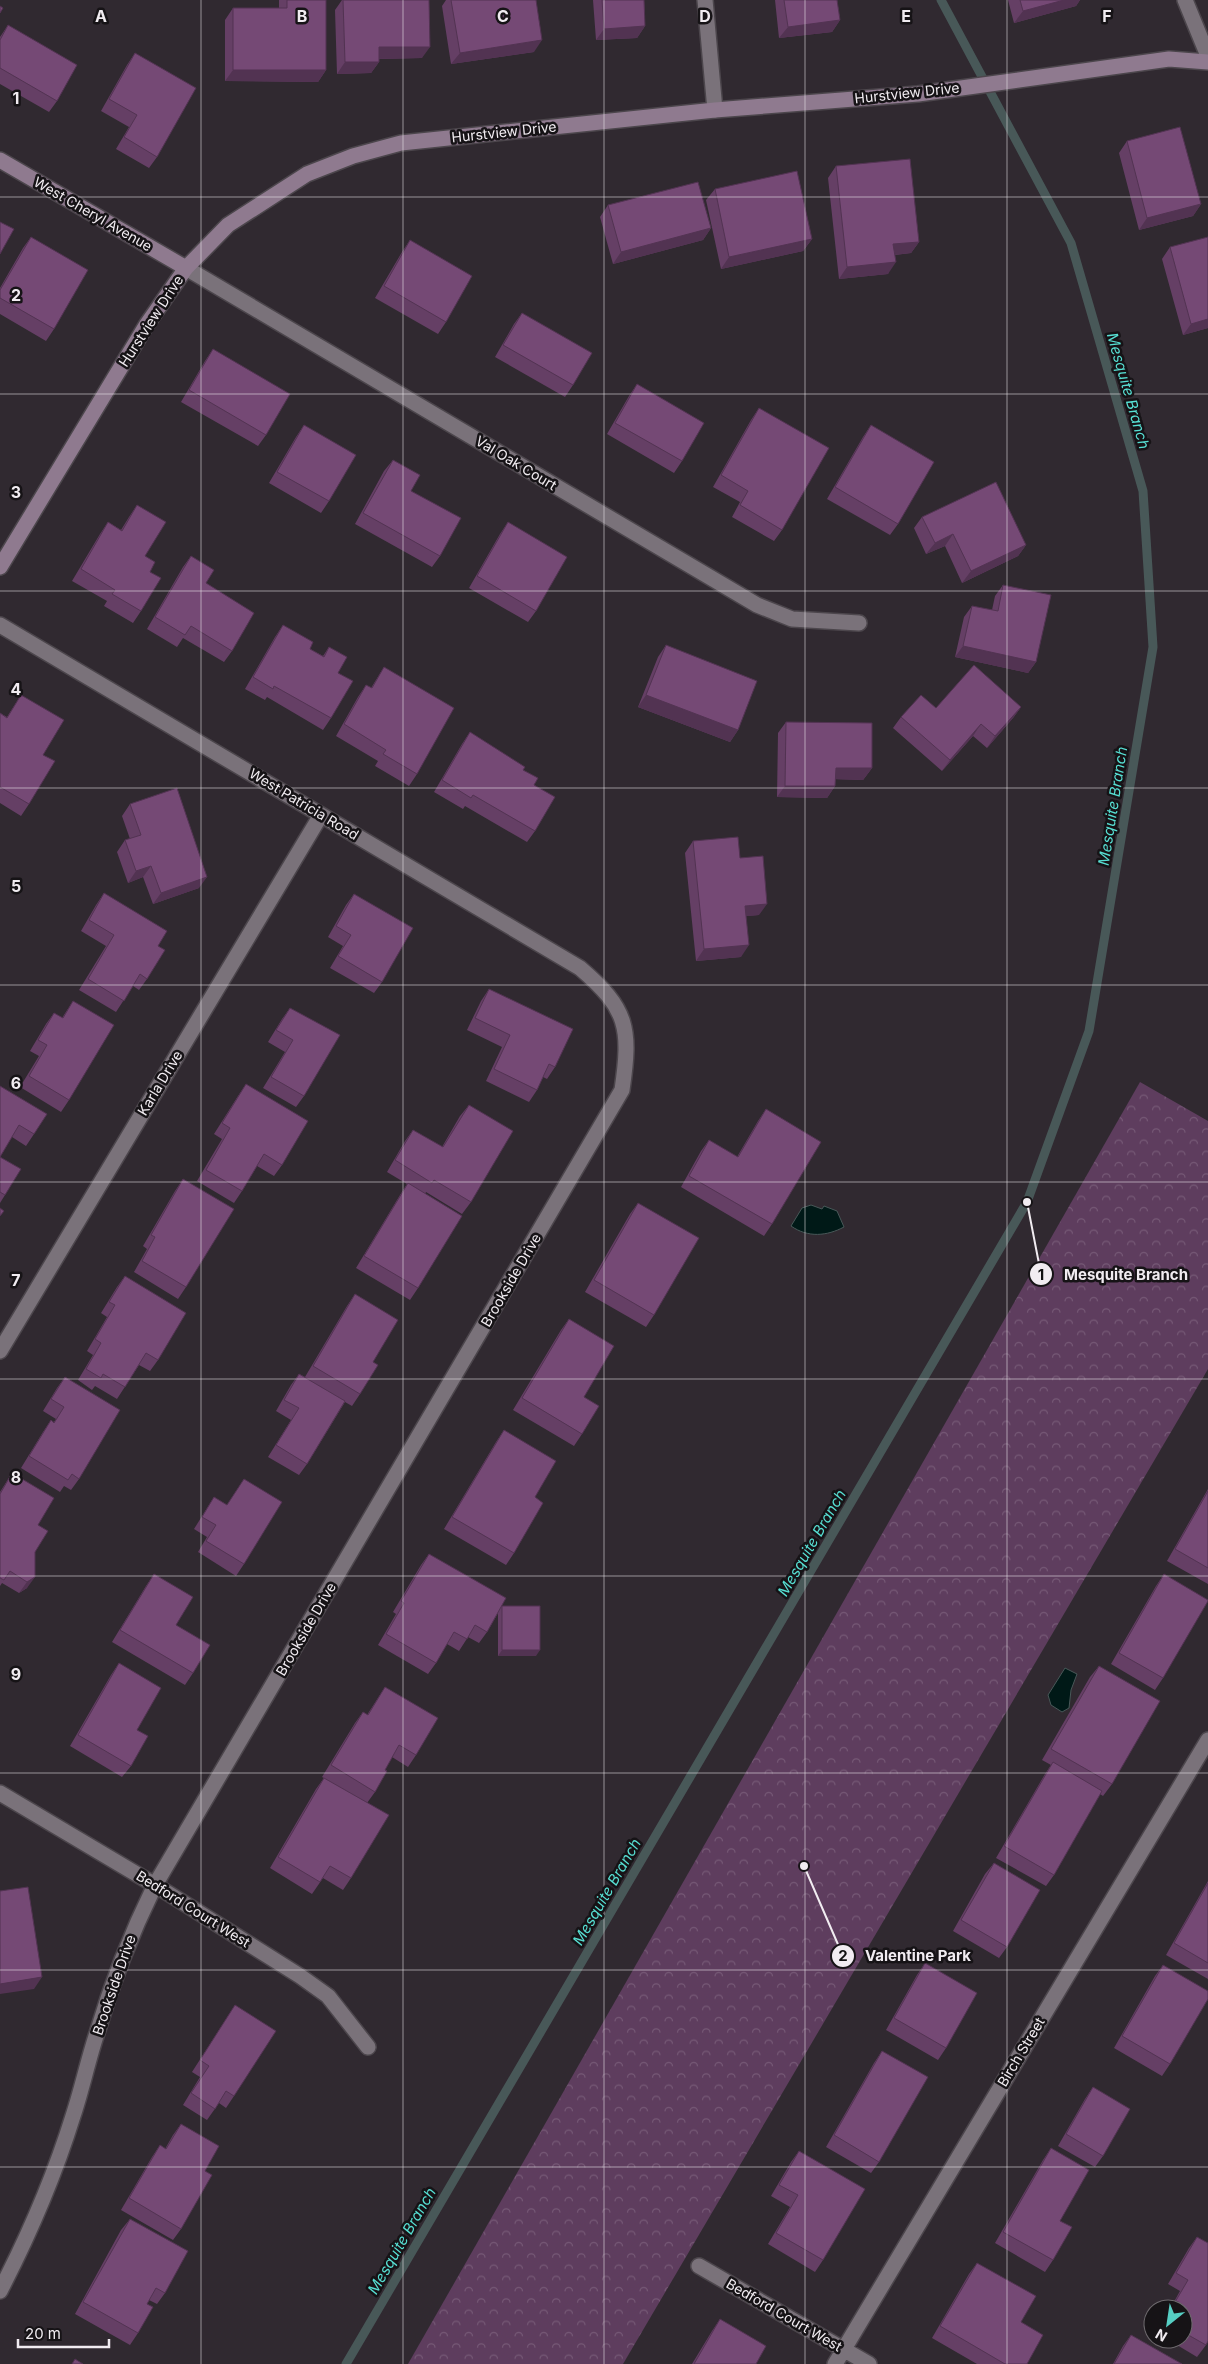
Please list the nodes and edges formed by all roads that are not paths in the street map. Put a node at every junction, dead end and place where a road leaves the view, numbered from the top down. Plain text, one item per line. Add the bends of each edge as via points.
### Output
1 (705, 0) edge
2 (1185, 0) edge
3 (1208, 56) edge
4 (1208, 62) edge
5 (715, 110) junction
6 (0, 160) edge
7 (186, 268) junction
8 (0, 567) edge
9 (859, 623) dead end
10 (0, 624) edge
11 (321, 815) junction
12 (604, 989) joint
13 (0, 1351) edge
14 (1208, 1740) edge
15 (0, 1793) edge
16 (155, 1885) junction
17 (368, 2047) dead end
18 (699, 2266) dead end
19 (0, 2291) edge
20 (843, 2349) junction
21 (834, 2364) edge
22 (869, 2364) edge

1 - 5 street
2 - 3 street
4 - 5 street, Hurstview Drive via 1169,59 956,88
5 - 7 street, Hurstview Drive via 401,143 353,156 307,174 228,225
6 - 7 street, West Cheryl Avenue
7 - 8 street, Hurstview Drive via 147,324
7 - 9 street, Val Oak Court via 757,605 792,619
10 - 11 street, West Patricia Road
11 - 12 street, West Patricia Road via 580,968
11 - 13 street, Karla Drive
12 - 16 street, Brookside Drive via 622,1015 628,1052 622,1090
14 - 20 street, Birch Street
15 - 16 street, Bedford Court West
16 - 17 street, Bedford Court West via 268,1954 328,1996
16 - 19 street, Brookside Drive via 134,1928 97,2032 50,2184
18 - 20 street, Bedford Court West
20 - 21 street, Birch Street
20 - 22 street, Bedford Court West

